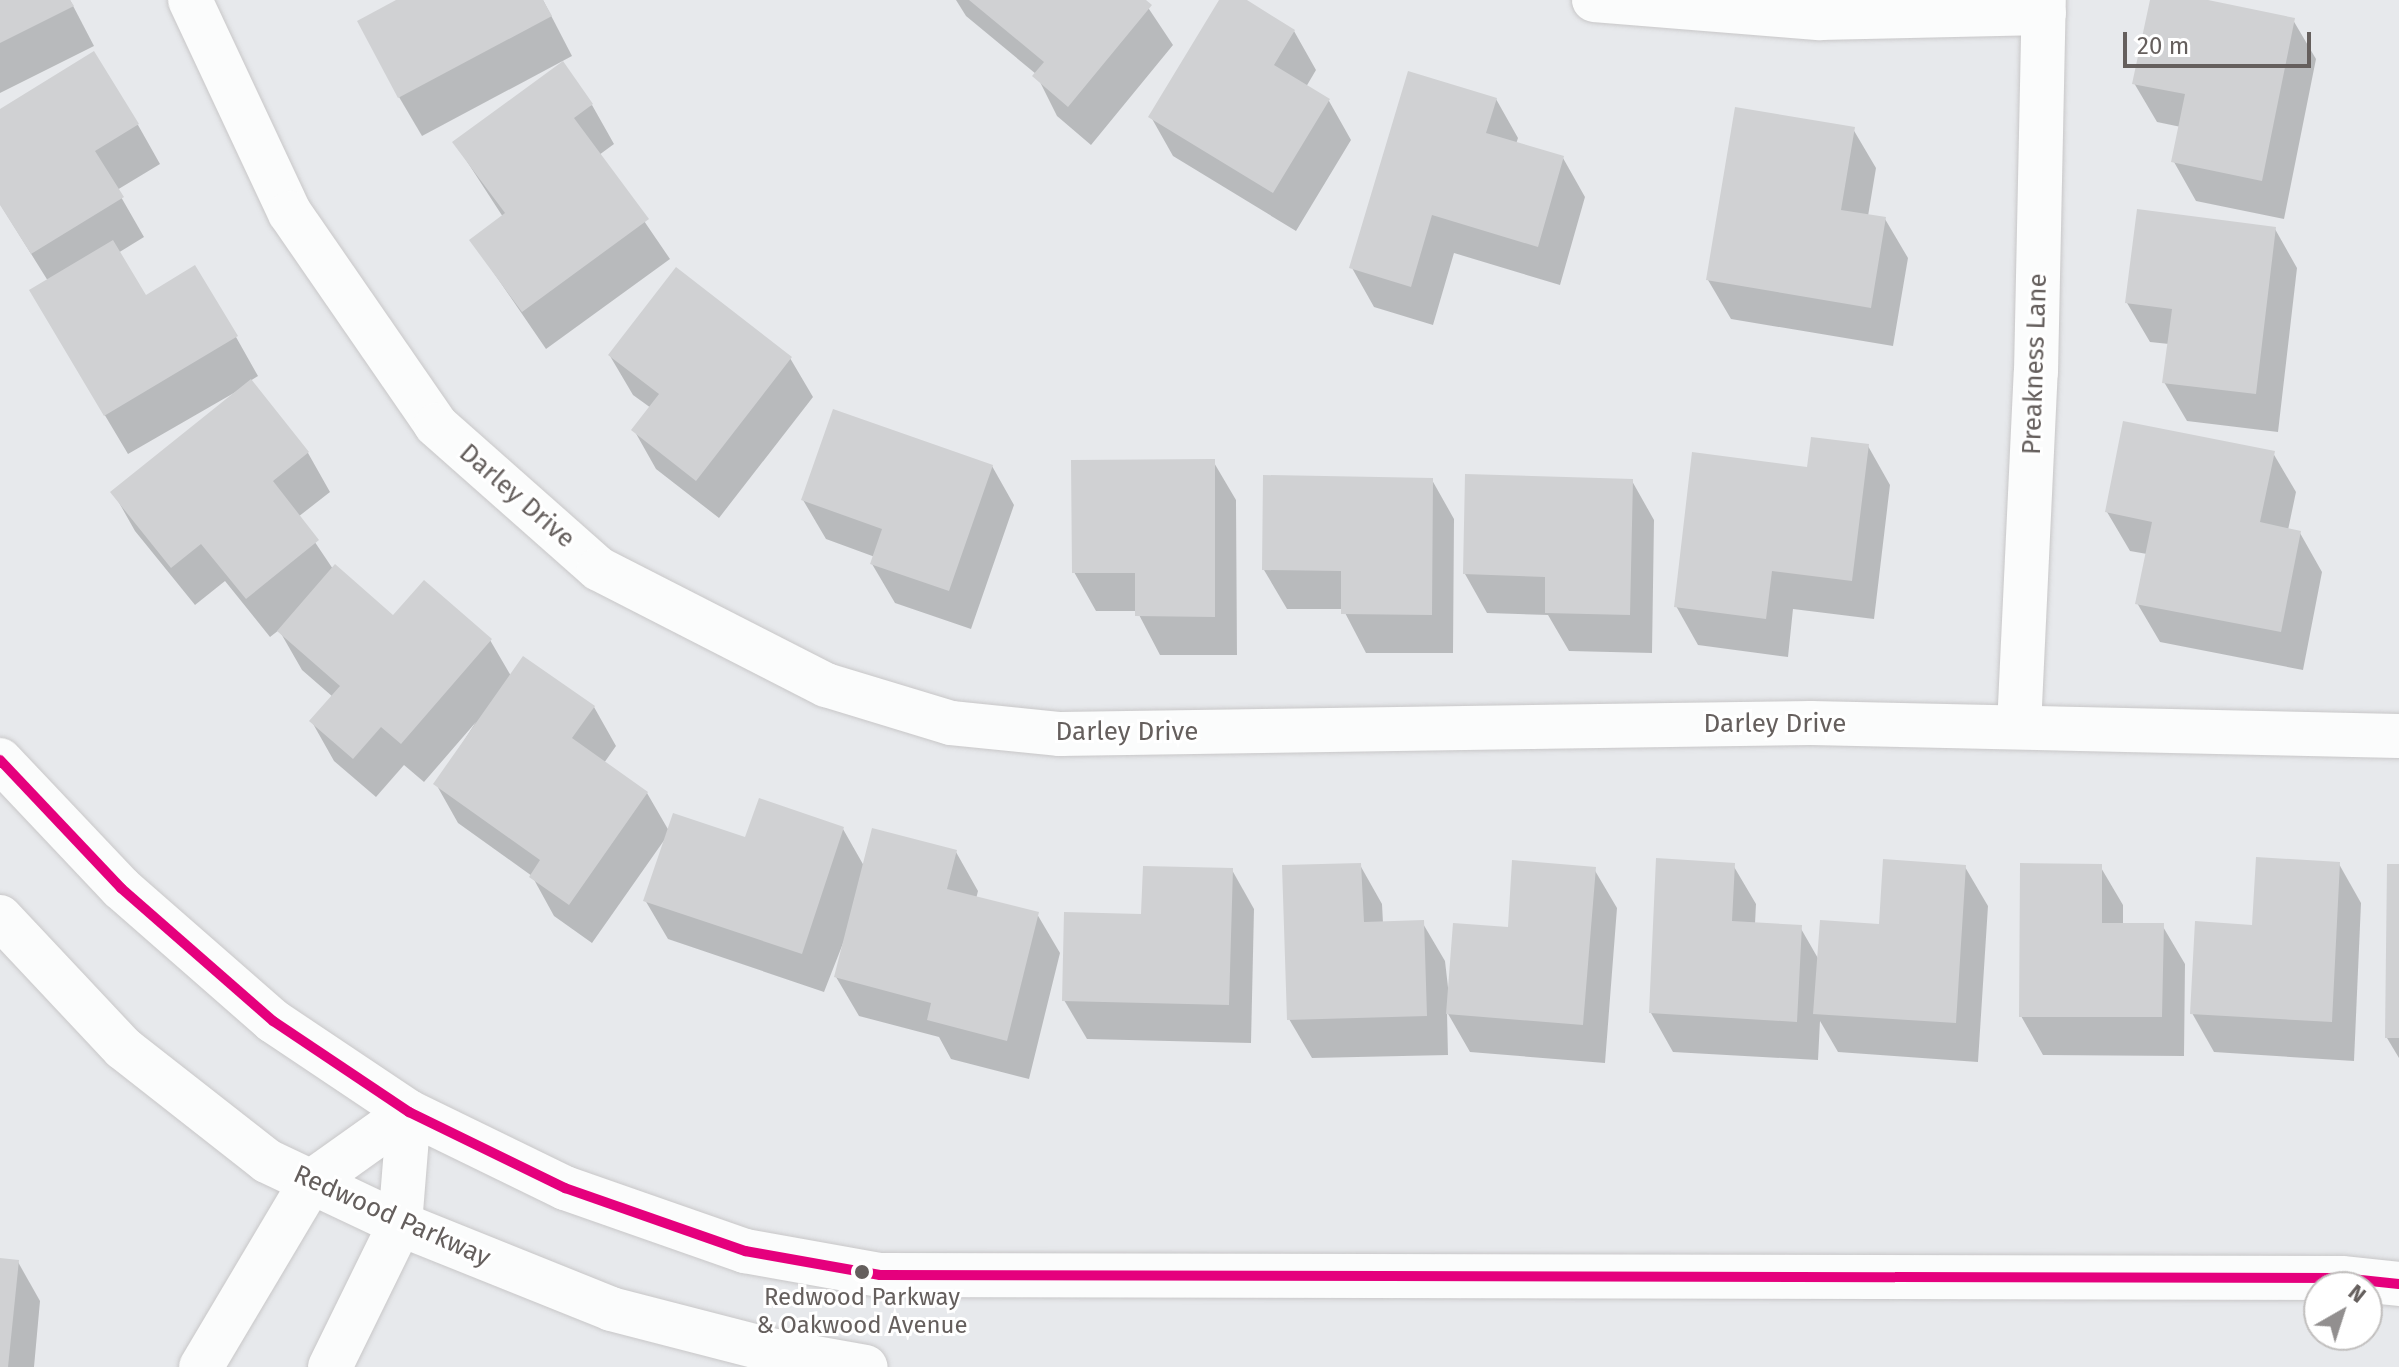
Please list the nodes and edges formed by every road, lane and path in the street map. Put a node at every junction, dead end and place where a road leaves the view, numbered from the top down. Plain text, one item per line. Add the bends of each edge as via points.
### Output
1 (190, 0) edge
2 (1594, 0) edge
3 (2044, 7) edge
4 (2019, 727) junction
5 (2399, 736) edge
6 (0, 760) edge
7 (0, 917) edge
8 (409, 1112) junction
9 (311, 1182) junction
10 (400, 1224) junction
11 (2399, 1284) edge
12 (201, 1367) edge
13 (330, 1367) edge
14 (865, 1367) edge

1 - 4 main road, Darley Drive via 290,213 436,425 599,569 826,685 951,723 1060,734 1811,723
2 - 3 main road via 1820,18
3 - 4 main road, Preakness Lane via 2036,372
4 - 5 main road, Darley Drive
6 - 8 main road via 121,888 273,1021
7 - 9 main road, Redwood Parkway via 123,1048 267,1161
8 - 9 main road
8 - 10 main road
8 - 11 main road via 565,1188 745,1251 866,1274 2342,1278
9 - 10 main road, Redwood Parkway
9 - 12 main road
10 - 13 main road
10 - 14 main road, Redwood Parkway via 611,1309 770,1350

